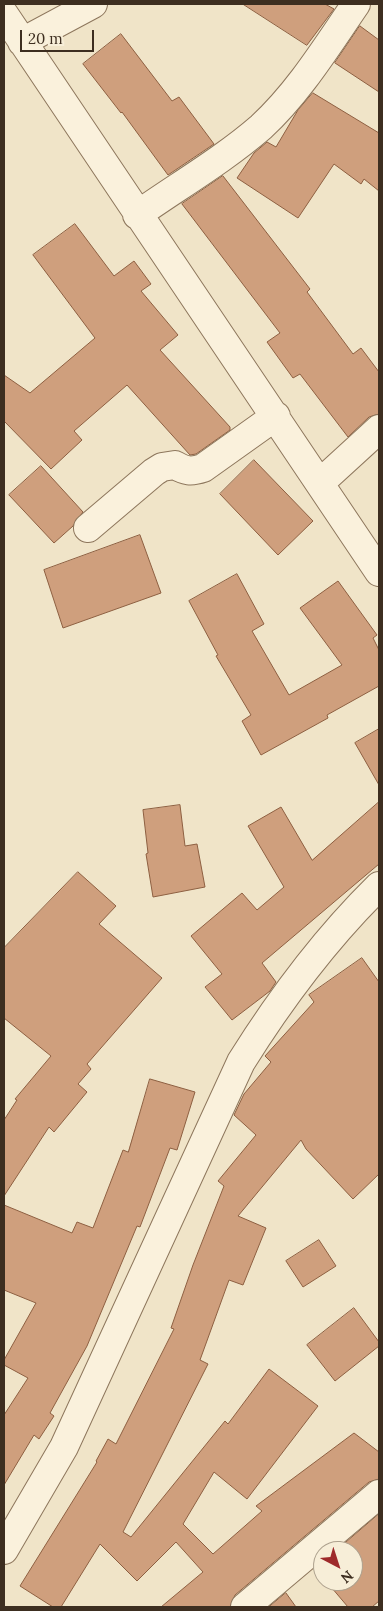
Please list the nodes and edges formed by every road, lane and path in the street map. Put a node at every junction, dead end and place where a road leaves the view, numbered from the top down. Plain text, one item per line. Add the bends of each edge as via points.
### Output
1 (93, 4) edge
2 (356, 4) edge
3 (4, 14) edge
4 (22, 42) junction
5 (137, 215) junction
6 (276, 416) junction
7 (379, 429) edge
8 (320, 483) junction
9 (88, 528) dead end
10 (379, 572) edge
11 (379, 886) edge
12 (379, 1494) edge
13 (4, 1550) edge
14 (244, 1607) edge

1 - 4 street
2 - 5 street via 309,73 261,126 239,145
3 - 4 street
4 - 5 street
5 - 6 street
6 - 8 street
6 - 9 street via 203,468 192,472 175,465 162,467
7 - 8 street
8 - 10 street
11 - 13 street via 314,957 277,1005 241,1062 64,1447
12 - 14 street

